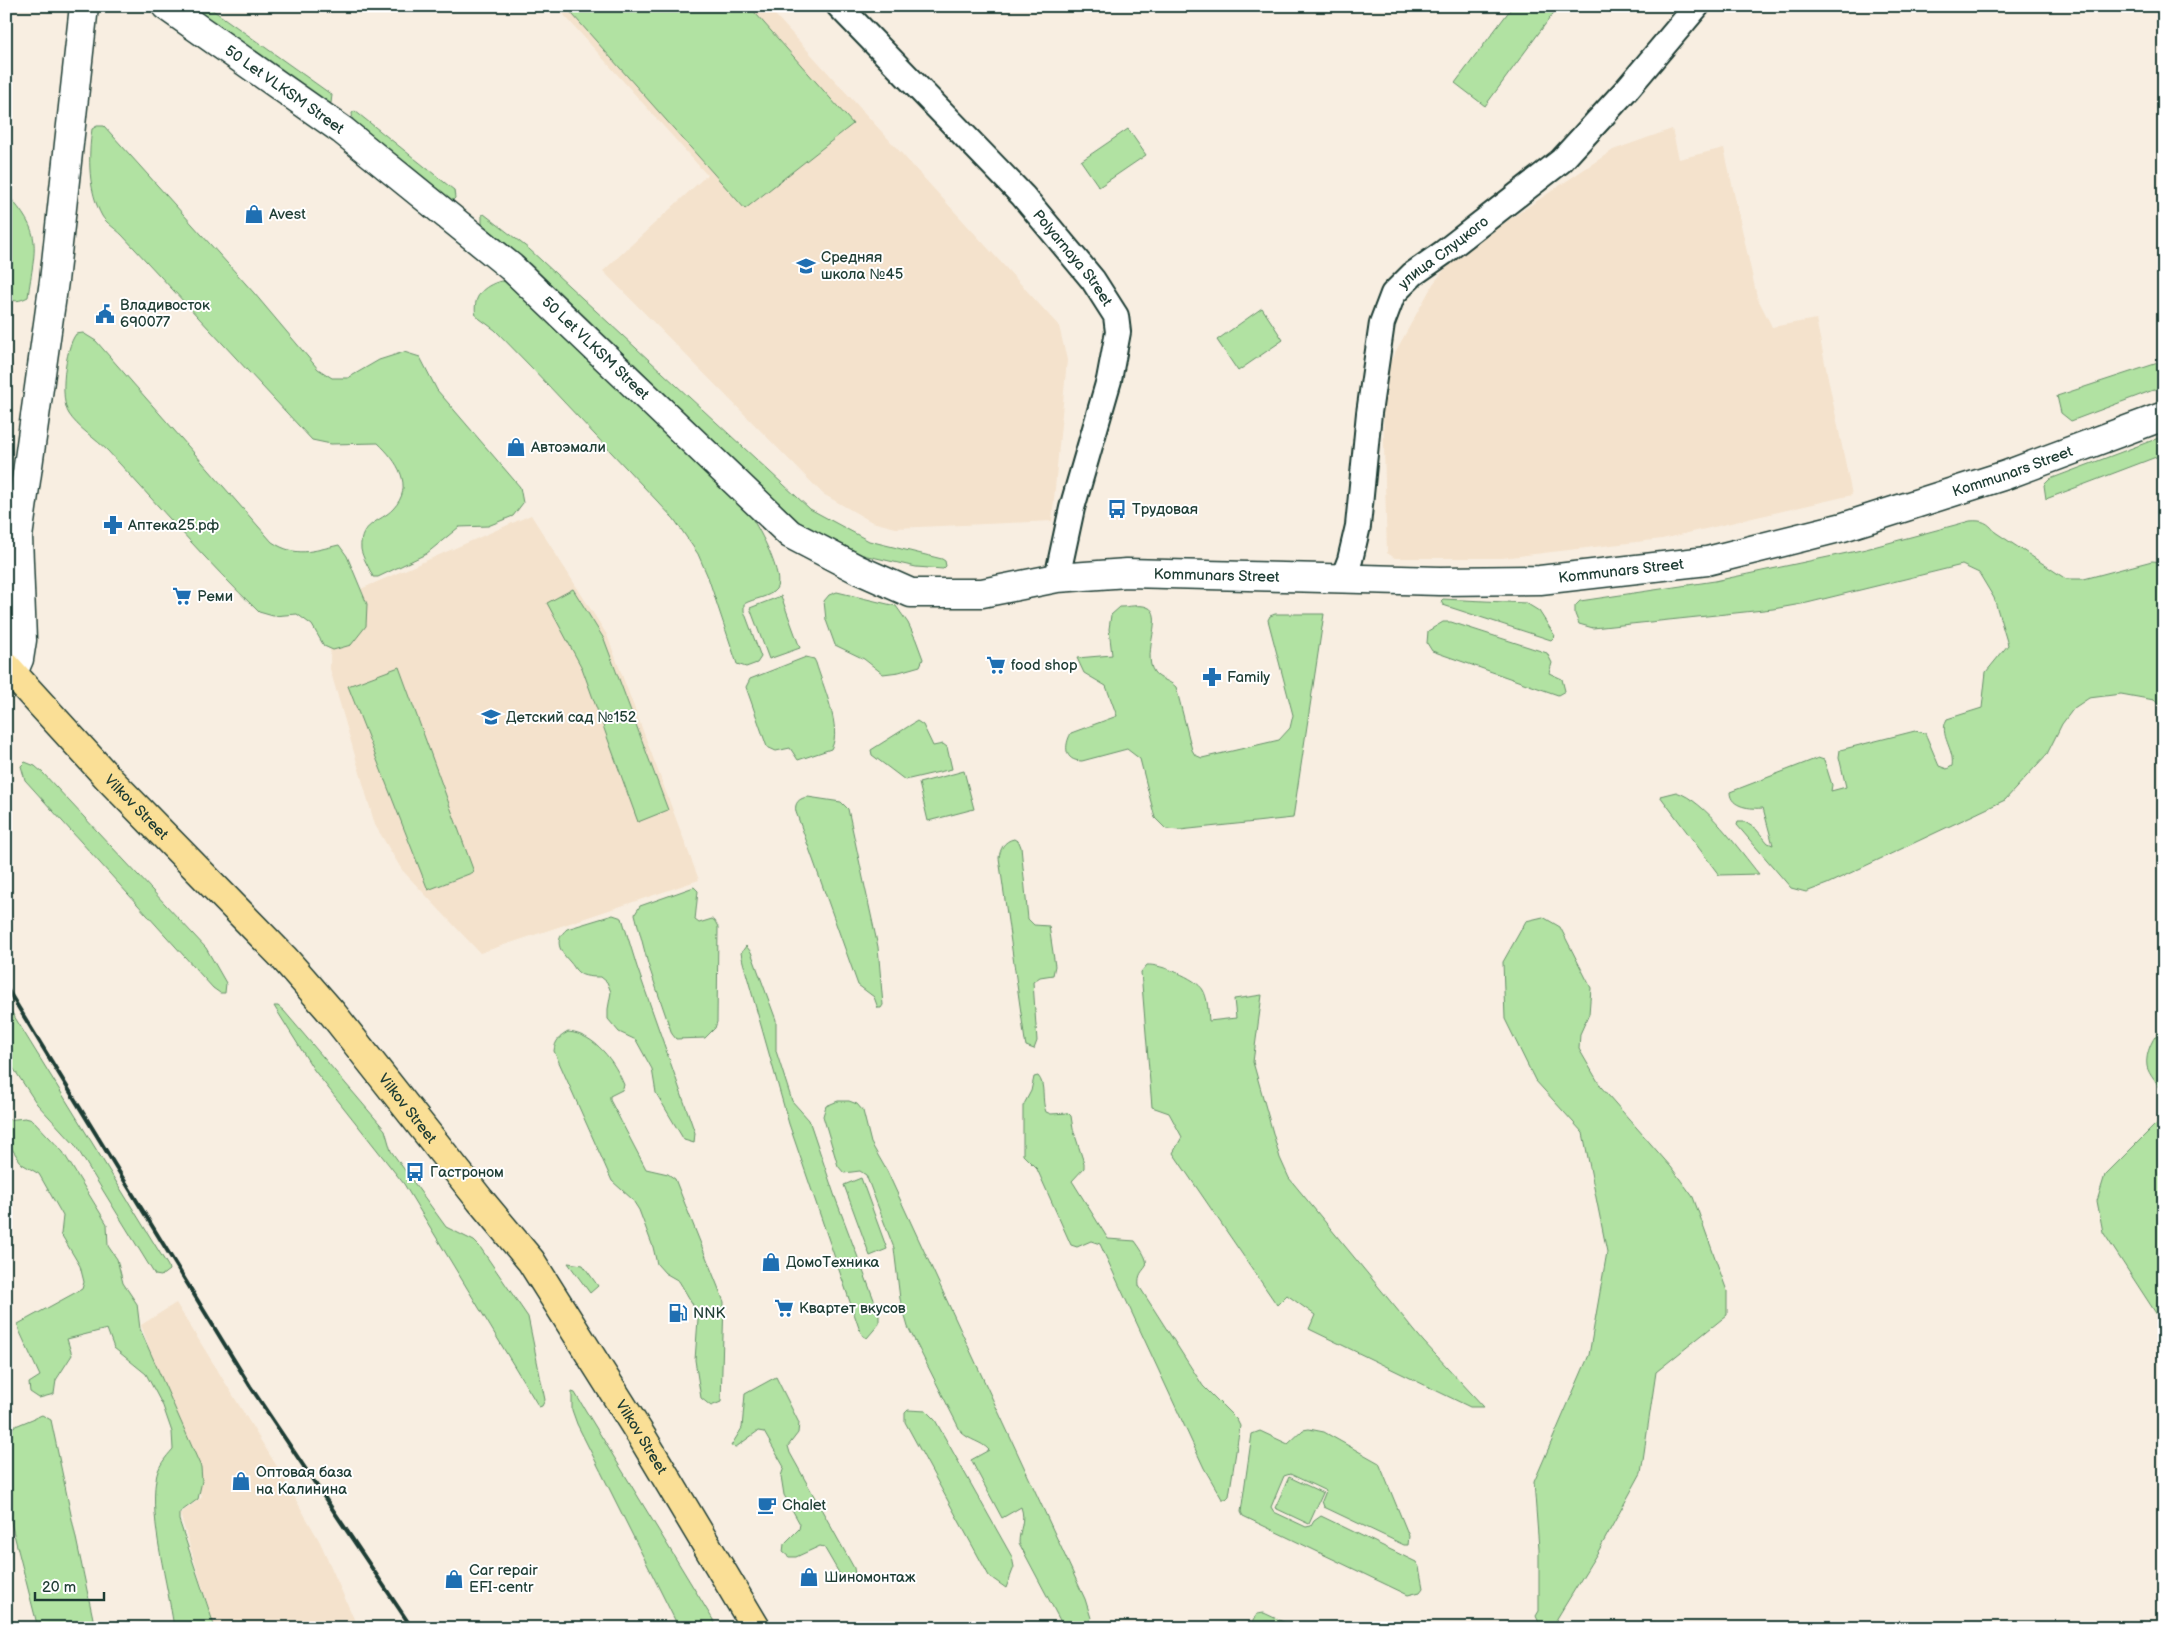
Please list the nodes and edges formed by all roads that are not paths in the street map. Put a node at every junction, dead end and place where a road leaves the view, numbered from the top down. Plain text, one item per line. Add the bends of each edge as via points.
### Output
1 (84, 6) edge
2 (166, 6) edge
3 (839, 6) edge
4 (1697, 6) edge
5 (2164, 416) edge
6 (12, 558) edge
7 (1057, 578) junction
8 (1343, 578) junction
9 (9, 670) edge
10 (756, 1628) edge

1 - 6 main road via 54,281
2 - 7 main road, 50 Let VLKSM Street via 342,130 511,267 790,534 911,593 982,593
3 - 7 street, Polyarnaya Street via 1023,196 1093,280 1116,316 1118,332 1111,372 1072,508
4 - 8 street, улица Слуцкого via 1561,161 1414,274 1393,294 1380,332 1358,526
5 - 8 main road, Kommunars Street via 2006,475 1805,538 1707,561 1540,580
6 - 9 main road via 22,640 19,659
7 - 8 main road, Kommunars Street via 1127,573
9 - 10 main road, Vilkov Street via 111,781 290,965 531,1260

